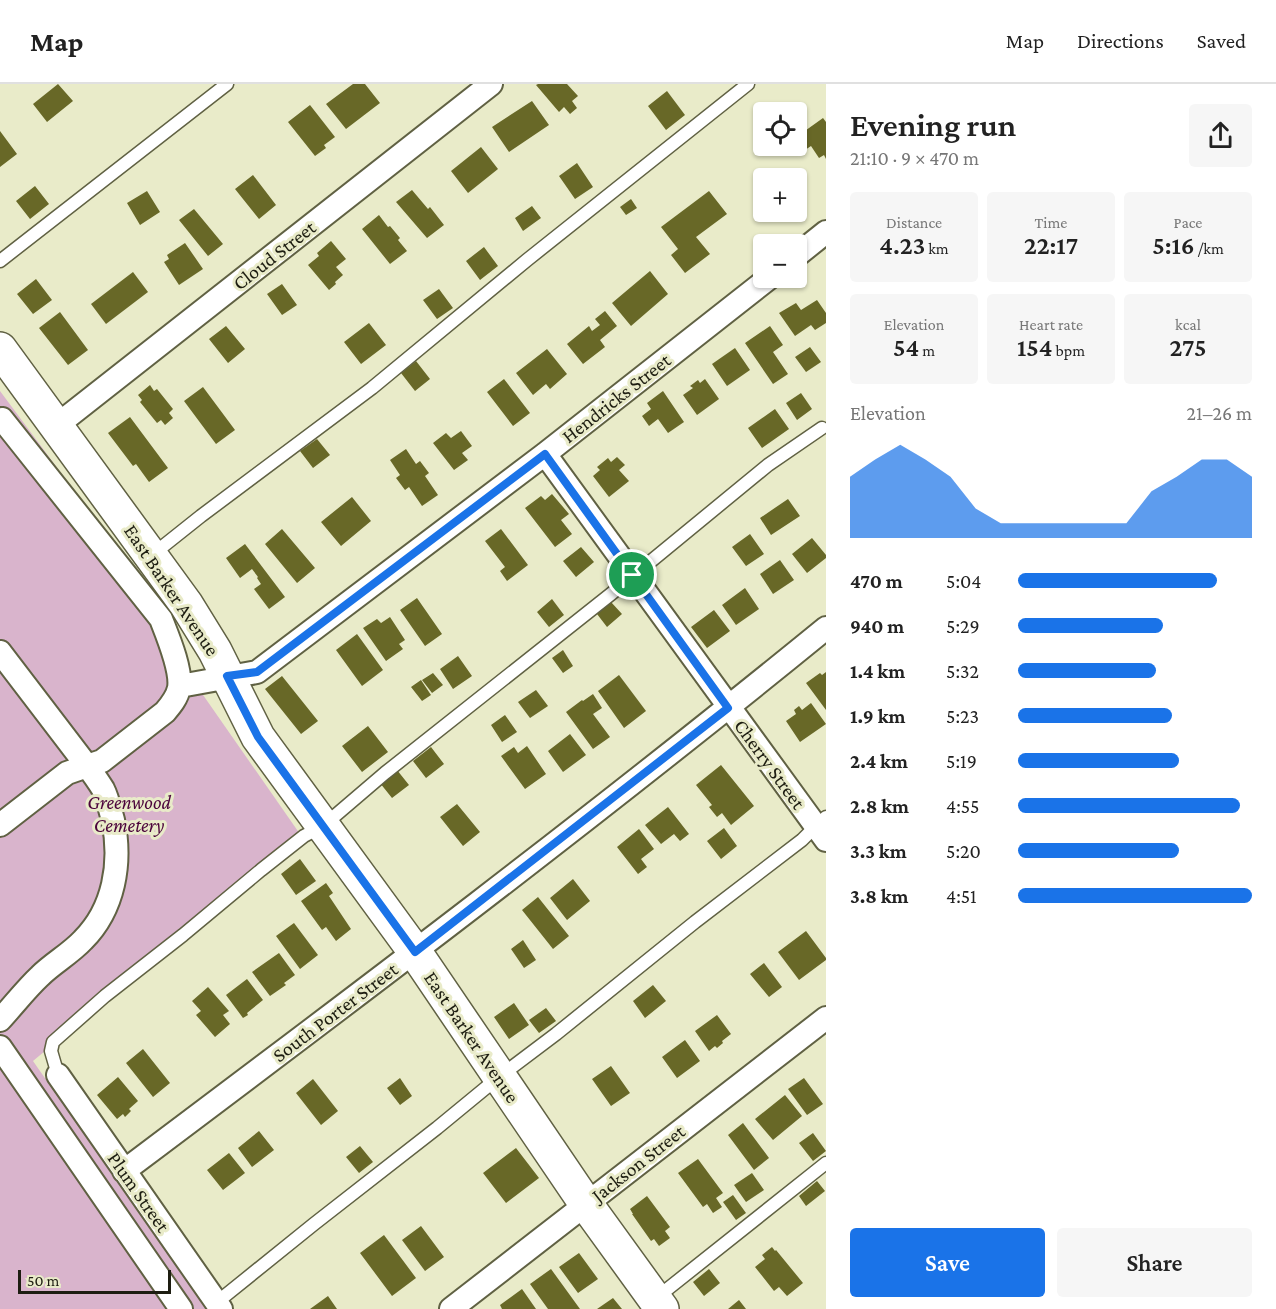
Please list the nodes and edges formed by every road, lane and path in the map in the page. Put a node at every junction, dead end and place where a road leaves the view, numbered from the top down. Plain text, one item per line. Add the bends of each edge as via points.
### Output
1 (227, 84) edge
2 (491, 84) edge
3 (748, 84) edge
4 (826, 232) edge
5 (807, 247) edge
6 (0, 261) edge
7 (756, 288) edge
8 (0, 349) edge
9 (1, 419) edge
10 (56, 426) junction
11 (822, 428) dead end
12 (545, 454) junction
13 (151, 556) junction
14 (632, 575) junction
15 (826, 628) edge
16 (0, 651) edge
17 (227, 676) junction
18 (180, 686) junction
19 (728, 708) junction
20 (87, 766) junction
21 (0, 825) edge
22 (323, 826) junction
23 (823, 828) edge
24 (415, 952) junction
25 (826, 1018) edge
26 (0, 1020) edge
27 (0, 1047) edge
28 (58, 1075) joint
29 (499, 1077) junction
30 (826, 1163) edge
31 (124, 1171) junction
32 (586, 1204) junction
33 (653, 1305) edge
34 (219, 1306) edge
35 (181, 1309) edge
36 (451, 1309) edge

1 - 6 lane
2 - 10 street, Cloud Street
3 - 13 lane via 372,388
4 - 5 street
7 - 12 street, Hendricks Street
8 - 10 street, East Barker Avenue
9 - 18 street via 161,620
10 - 13 street, East Barker Avenue
11 - 14 lane via 768,465
12 - 14 street, Cherry Street
12 - 17 street, Hendricks Street via 257,672
13 - 17 street, East Barker Avenue via 186,604
14 - 19 street, Cherry Street
14 - 22 lane
15 - 19 street, South Porter Street
16 - 20 street
17 - 18 street, Hendricks Street
17 - 22 street, East Barker Avenue via 258,737
18 - 20 street via 165,712 102,761
19 - 23 street, Cherry Street
19 - 24 street, South Porter Street
20 - 21 street via 67,773
20 - 26 street via 104,791 114,828 116,871 106,908 83,941 40,976
22 - 24 street, East Barker Avenue
22 - 28 lane via 261,870 53,1042 51,1051
23 - 29 lane via 695,922
24 - 29 street, East Barker Avenue
24 - 31 street, South Porter Street
25 - 32 street, Jackson Street
27 - 35 street
28 - 31 street, Plum Street
29 - 32 street, East Barker Avenue
29 - 34 lane via 314,1224
30 - 33 lane
31 - 34 street, Plum Street
32 - 33 street, East Barker Avenue
32 - 36 street, Jackson Street

